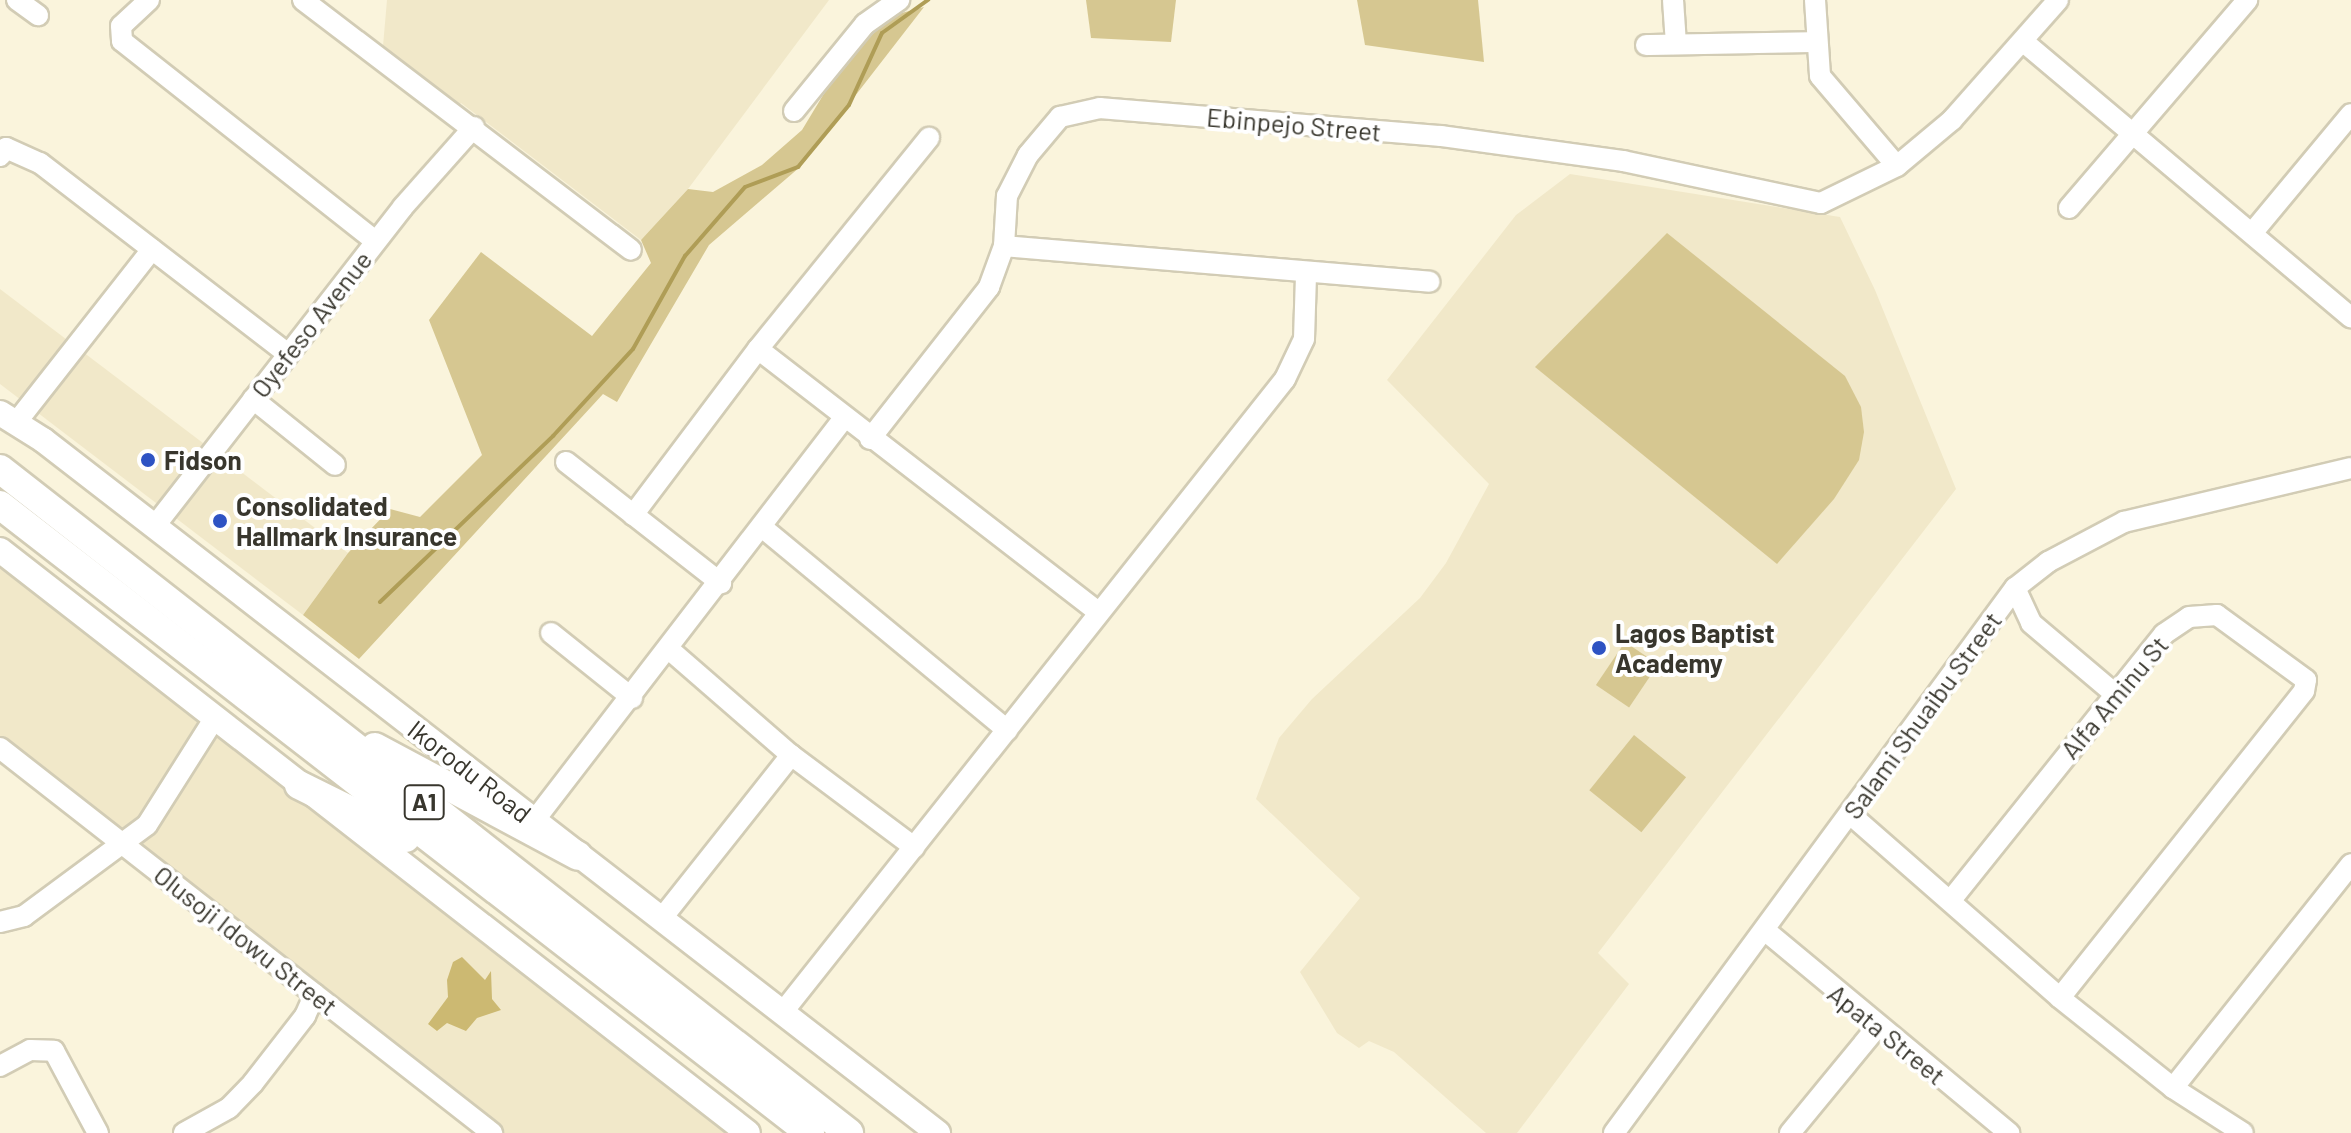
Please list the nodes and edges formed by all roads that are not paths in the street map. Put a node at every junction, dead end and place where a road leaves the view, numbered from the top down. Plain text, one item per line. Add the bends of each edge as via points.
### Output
1 (17, 0) edge
2 (149, 0) edge
3 (303, 0) edge
4 (899, 0) edge
5 (1673, 0) edge
6 (1815, 0) edge
7 (2058, 0) edge
8 (2247, 0) edge
9 (38, 15) dead end
10 (1815, 42) junction
11 (2025, 43) junction
12 (1676, 44) junction
13 (1646, 45) dead end
14 (794, 111) dead end
15 (2351, 115) edge
16 (474, 127) junction
17 (2136, 136) junction
18 (929, 138) dead end
19 (0, 156) edge
20 (1897, 166) junction
21 (2069, 208) dead end
22 (2253, 232) junction
23 (375, 241) junction
24 (1004, 246) junction
25 (152, 249) junction
26 (631, 250) dead end
27 (1306, 275) junction
28 (1429, 282) dead end
29 (2351, 318) edge
30 (758, 349) junction
31 (288, 354) junction
32 (253, 399) junction
33 (7, 418) edge
34 (844, 418) junction
35 (870, 439) junction
36 (566, 462) dead end
37 (335, 465) dead end
38 (2351, 468) edge
39 (0, 469) edge
40 (0, 505) edge
41 (633, 515) junction
42 (154, 527) junction
43 (763, 528) junction
44 (0, 550) edge
45 (721, 583) junction
46 (2015, 588) junction
47 (1099, 613) junction
48 (551, 633) dead end
49 (670, 650) junction
50 (2115, 694) junction
51 (632, 698) junction
52 (308, 711) junction
53 (214, 719) junction
54 (1007, 730) junction
55 (0, 748) edge
56 (791, 755) junction
57 (299, 785) junction
58 (1850, 814) junction
59 (534, 821) junction
60 (123, 845) junction
61 (914, 847) junction
62 (578, 856) junction
63 (2351, 864) edge
64 (461, 865) junction
65 (1951, 900) junction
66 (662, 918) junction
67 (0, 922) edge
68 (1767, 932) junction
69 (315, 994) junction
70 (2060, 998) junction
71 (782, 1013) junction
72 (1877, 1027) junction
73 (0, 1066) edge
74 (2173, 1088) junction
75 (98, 1133) edge
76 (184, 1133) edge
77 (492, 1133) edge
78 (748, 1133) edge
79 (810, 1133) edge
80 (849, 1133) edge
81 (938, 1133) edge
82 (1614, 1133) edge
83 (1790, 1133) edge
84 (2009, 1133) edge
85 (2243, 1133) edge

1 - 9 street
2 - 23 street via 121,26 122,41
3 - 16 street
4 - 14 street via 865,24
5 - 12 street
6 - 10 street
7 - 11 street, Ebinpejo Street
8 - 17 street
10 - 12 street
10 - 20 street via 1820,76 1829,91
11 - 17 street
11 - 20 street, Ebinpejo Street via 1952,120
12 - 13 street
15 - 22 street
16 - 23 street, Oyefeso Avenue
16 - 26 street
17 - 21 street
17 - 22 street
18 - 30 street
19 - 25 street via 6,148 40,163
20 - 24 street, Ebinpejo Street via 1821,203 1623,161 1441,136 1100,108 1060,117 1028,155 1007,196
22 - 29 street
23 - 31 street, Oyefeso Avenue
24 - 27 street
24 - 35 street, Ebinpejo Street via 989,287
25 - 31 street
25 - 33 street
27 - 28 street
27 - 47 street via 1304,339 1297,359
30 - 34 street
30 - 41 street
31 - 32 street, Oyefeso Avenue
32 - 37 street
32 - 42 street, Oyefeso Avenue
33 - 42 main road, Ikorodu Road
34 - 35 street
34 - 43 street
35 - 47 street
36 - 41 street
38 - 46 street, Salami Shuaibu Street via 2124,522 2048,562
39 - 52 highway, Ikorodu Road / A1
40 - 64 highway, A1
41 - 45 street
42 - 59 main road, Ikorodu Road
43 - 45 street
43 - 54 street
44 - 53 main road
45 - 49 street
46 - 50 street via 2031,623
46 - 58 street, Salami Shuaibu Street
47 - 54 street
48 - 51 street
49 - 51 street
49 - 56 street
50 - 65 street, Alfa Aminu St
50 - 70 street, Alfa Aminu St via 2164,634 2189,617 2217,615 2306,680 2304,691
51 - 59 street
52 - 62 highway
52 - 80 highway, Ikorodu Road / A1
53 - 57 main road
53 - 60 street via 167,800
54 - 61 street
55 - 60 street, Olusoji Idowu Street
56 - 61 street
56 - 66 street
57 - 64 highway
57 - 78 main road
58 - 65 street
58 - 68 street, Salami Shuaibu Street
59 - 62 main road, Ikorodu Road
60 - 67 street via 24,916
60 - 69 street, Olusoji Idowu Street
61 - 71 street
62 - 66 main road, Ikorodu Road
63 - 74 street
64 - 79 highway, A1
65 - 70 street
66 - 71 main road, Ikorodu Road
68 - 72 street, Apata Street
68 - 82 street, Salami Shuaibu Street
69 - 76 street via 305,1016 253,1083 229,1108
69 - 77 street, Olusoji Idowu Street
70 - 74 street
71 - 81 main road, Ikorodu Road
72 - 83 street
72 - 84 street, Apata Street
73 - 75 street via 30,1050 54,1051
74 - 85 street

